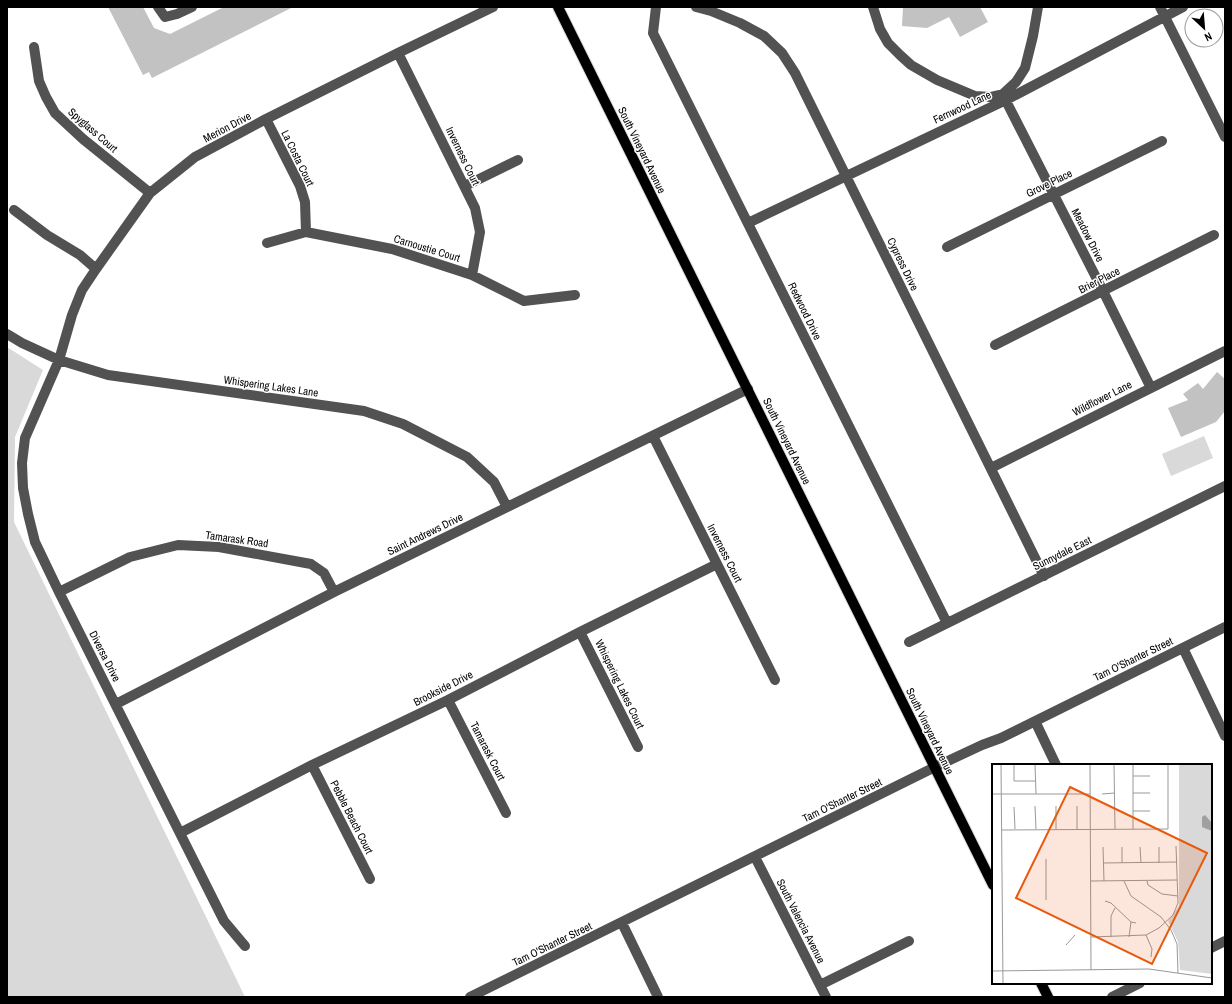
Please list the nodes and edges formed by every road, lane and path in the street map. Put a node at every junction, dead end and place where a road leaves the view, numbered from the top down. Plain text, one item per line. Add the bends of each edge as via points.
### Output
1 (158, 7) edge
2 (192, 7) edge
3 (493, 7) edge
4 (558, 7) edge
5 (656, 7) edge
6 (696, 7) edge
7 (873, 7) edge
8 (1038, 7) edge
9 (1183, 7) edge
10 (1163, 12) edge
11 (34, 47) dead end
12 (398, 53) junction
13 (1004, 97) junction
14 (266, 119) junction
15 (1225, 137) edge
16 (1162, 141) dead end
17 (518, 160) dead end
18 (846, 176) junction
19 (464, 186) junction
20 (150, 193) junction
21 (1054, 194) junction
22 (14, 210) dead end
23 (748, 223) junction
24 (306, 232) junction
25 (1214, 236) dead end
26 (267, 243) dead end
27 (947, 247) dead end
28 (96, 269) junction
29 (472, 275) junction
30 (1104, 291) junction
31 (575, 295) dead end
32 (7, 334) edge
33 (995, 345) dead end
34 (1225, 351) edge
35 (59, 360) junction
36 (1151, 388) junction
37 (748, 389) junction
38 (653, 436) junction
39 (991, 468) junction
40 (1225, 486) edge
41 (507, 507) junction
42 (717, 564) junction
43 (1044, 576) junction
44 (59, 592) junction
45 (334, 592) junction
46 (947, 623) junction
47 (1225, 627) edge
48 (580, 632) junction
49 (909, 642) dead end
50 (1182, 648) junction
51 (775, 680) dead end
52 (448, 700) junction
53 (116, 704) junction
54 (1035, 721) junction
55 (1225, 736) edge
56 (638, 747) dead end
57 (1056, 764) edge
58 (312, 765) junction
59 (935, 767) junction
60 (506, 813) dead end
61 (180, 833) junction
62 (755, 857) junction
63 (370, 879) dead end
64 (992, 883) edge
65 (622, 923) junction
66 (909, 941) dead end
67 (1225, 942) edge
68 (246, 946) dead end
69 (1212, 948) edge
70 (1042, 984) edge
71 (1138, 984) edge
72 (820, 985) junction
73 (470, 997) edge
74 (658, 997) edge
75 (826, 997) edge
76 (1048, 997) edge
77 (1112, 997) edge

1 - 2 street via 165,17
3 - 12 street, Merion Drive
4 - 37 main road, South Vineyard Avenue
5 - 23 street, Redwood Drive via 653,33
6 - 18 street, Cypress Drive via 740,23 764,36 782,53 795,73
7 - 13 street via 888,43 911,65 937,80 975,96
8 - 13 street via 1025,68
9 - 10 street, Fernwood Lane
10 - 13 street, Fernwood Lane
10 - 15 street
11 - 20 street, Spyglass Court via 39,81 55,113 83,140
12 - 14 street, Merion Drive
12 - 19 street, Inverness Court
13 - 18 street, Fernwood Lane
13 - 21 street, Meadow Drive
14 - 20 street, Merion Drive via 195,157
14 - 24 street, La Costa Court via 300,186 305,202
16 - 21 street, Grove Place
17 - 19 street
18 - 23 street, Fernwood Lane
18 - 39 street, Cypress Drive
19 - 29 street, Inverness Court via 475,208 480,232
20 - 28 street, Merion Drive
21 - 27 street, Grove Place
21 - 30 street, Meadow Drive
22 - 28 street via 47,235 80,255
23 - 46 street, Redwood Drive
24 - 26 street, Carnoustie Court
24 - 29 street, Carnoustie Court via 392,249
25 - 30 street, Brier Place
28 - 35 street, Merion Drive via 82,290
29 - 31 street, Carnoustie Court via 524,301
30 - 33 street, Brier Place
30 - 36 street, Meadow Drive
32 - 35 street, Whispering Lakes Lane
34 - 36 street, Wildflower Lane
35 - 41 street, Whispering Lakes Lane via 108,375 364,411 403,424 467,457 494,482
35 - 44 street, Diversa Drive via 26,438 22,463 23,488 35,542
36 - 39 street, Wildflower Lane
37 - 38 street, Saint Andrews Drive
37 - 59 main road, South Vineyard Avenue
38 - 41 street, Saint Andrews Drive
38 - 42 street, Inverness Court
39 - 43 street, Cypress Drive
40 - 43 street, Sunnydale East
41 - 45 street, Saint Andrews Drive
42 - 48 street, Brookside Drive
42 - 51 street, Inverness Court
43 - 46 street, Sunnydale East
44 - 45 street, Tamarask Road via 130,557 178,545 219,547 311,564 324,573
44 - 53 street, Diversa Drive
45 - 53 street, Saint Andrews Drive
46 - 49 street, Sunnydale East
47 - 50 street, Tam O'Shanter Street
48 - 52 street, Brookside Drive
48 - 56 street, Whispering Lakes Court
50 - 54 street, Tam O'Shanter Street
50 - 55 street
52 - 58 street, Brookside Drive
52 - 60 street, Tamarask Court
53 - 61 street, Diversa Drive
54 - 57 street
54 - 59 street, Tam O'Shanter Street
58 - 61 street, Brookside Drive
58 - 63 street, Pebble Beach Court
59 - 62 street, Tam O'Shanter Street
59 - 64 main road, South Vineyard Avenue
61 - 68 street, Diversa Drive via 224,921
62 - 65 street, Tam O'Shanter Street
62 - 72 street, South Valencia Avenue
65 - 73 street, Tam O'Shanter Street
65 - 74 street
66 - 72 street
67 - 69 street
70 - 76 main road
71 - 77 street
72 - 75 street, South Valencia Avenue

